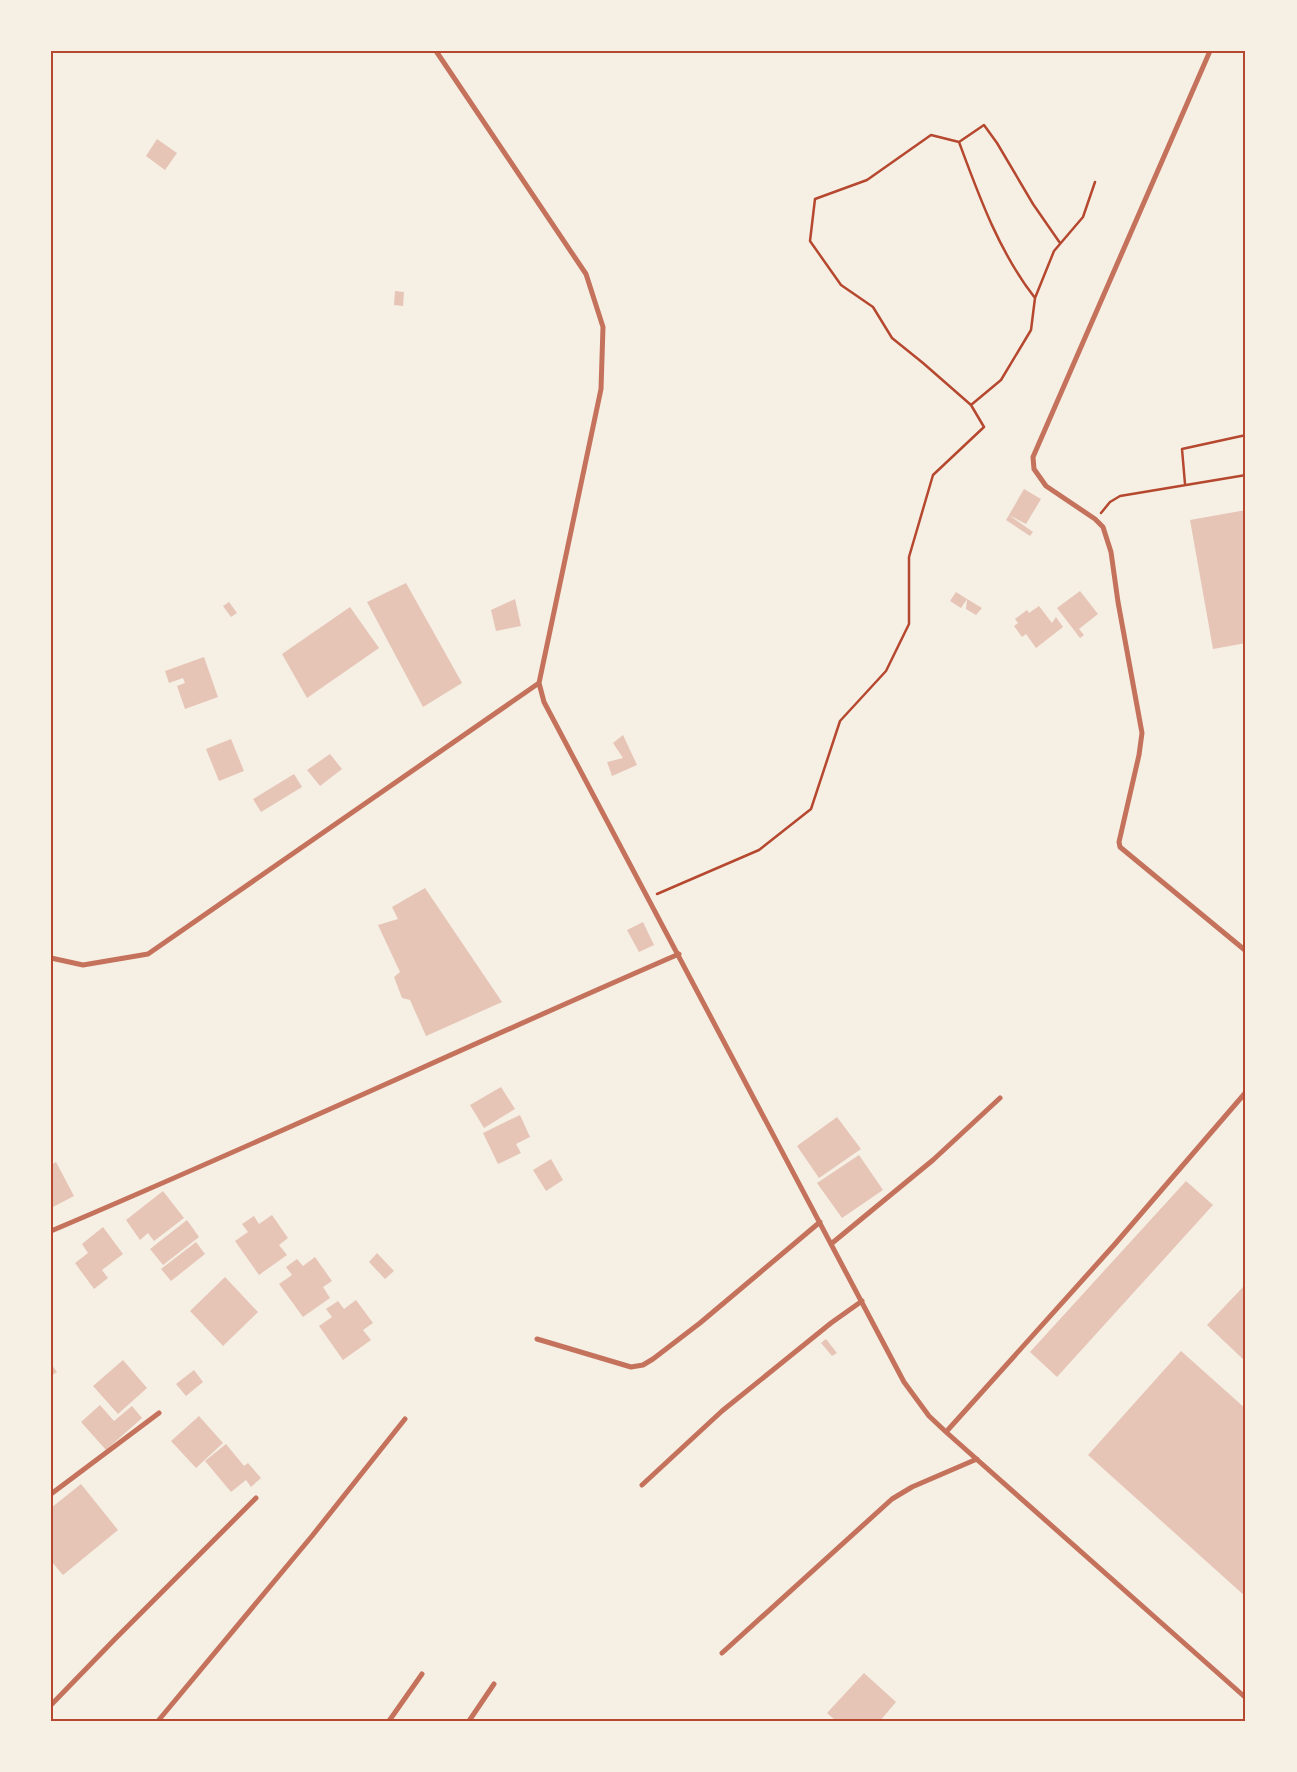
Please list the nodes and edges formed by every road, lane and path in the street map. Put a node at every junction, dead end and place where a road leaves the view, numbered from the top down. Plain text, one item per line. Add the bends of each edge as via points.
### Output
1 (436, 51) edge
2 (1210, 51) edge
3 (959, 142) junction
4 (1095, 182) dead end
5 (1060, 243) junction
6 (1035, 298) junction
7 (971, 405) junction
8 (1246, 436) edge
9 (1246, 475) edge
10 (1185, 484) junction
11 (1095, 519) junction
12 (539, 683) junction
13 (648, 897) junction
14 (1246, 951) edge
15 (679, 954) junction
16 (51, 958) edge
17 (1246, 1092) edge
18 (1000, 1098) dead end
19 (820, 1222) junction
20 (51, 1231) edge
21 (831, 1244) junction
22 (862, 1301) junction
23 (537, 1339) dead end
24 (159, 1413) dead end
25 (405, 1419) dead end
26 (946, 1432) junction
27 (977, 1459) junction
28 (642, 1485) dead end
29 (51, 1494) edge
30 (256, 1498) dead end
31 (722, 1653) dead end
32 (422, 1674) dead end
33 (494, 1684) dead end
34 (1246, 1698) edge
35 (51, 1705) edge
36 (158, 1721) edge
37 (389, 1721) edge
38 (469, 1721) edge

1 - 12 street via 586,274 603,327 600,389
2 - 11 street via 1032,457 1034,469 1046,486
3 - 5 path via 984,125
3 - 6 path via 981,201 1019,278
3 - 7 path via 931,135 866,180 815,199 810,242 841,285 874,307 892,338
4 - 5 path via 1083,217
5 - 6 path
6 - 7 path via 1031,330 1001,380
7 - 13 path via 984,427 933,475 909,557 909,624 886,671 840,721 811,809 758,850
8 - 10 path via 1182,449
9 - 10 path
10 - 11 path via 1120,496
11 - 14 street via 1103,527 1111,552 1142,733 1118,842 1120,847
12 - 13 street via 544,702
12 - 16 street via 148,954 83,965
13 - 15 street
15 - 19 street
15 - 20 street
17 - 26 street
18 - 21 street
19 - 21 street
19 - 23 street via 700,1324 643,1364 631,1368
21 - 22 street
22 - 26 street via 904,1382
22 - 28 street via 722,1411
24 - 29 street
25 - 36 street
26 - 27 street
27 - 31 street via 892,1499
27 - 34 street
30 - 35 street
32 - 37 street
33 - 38 street

